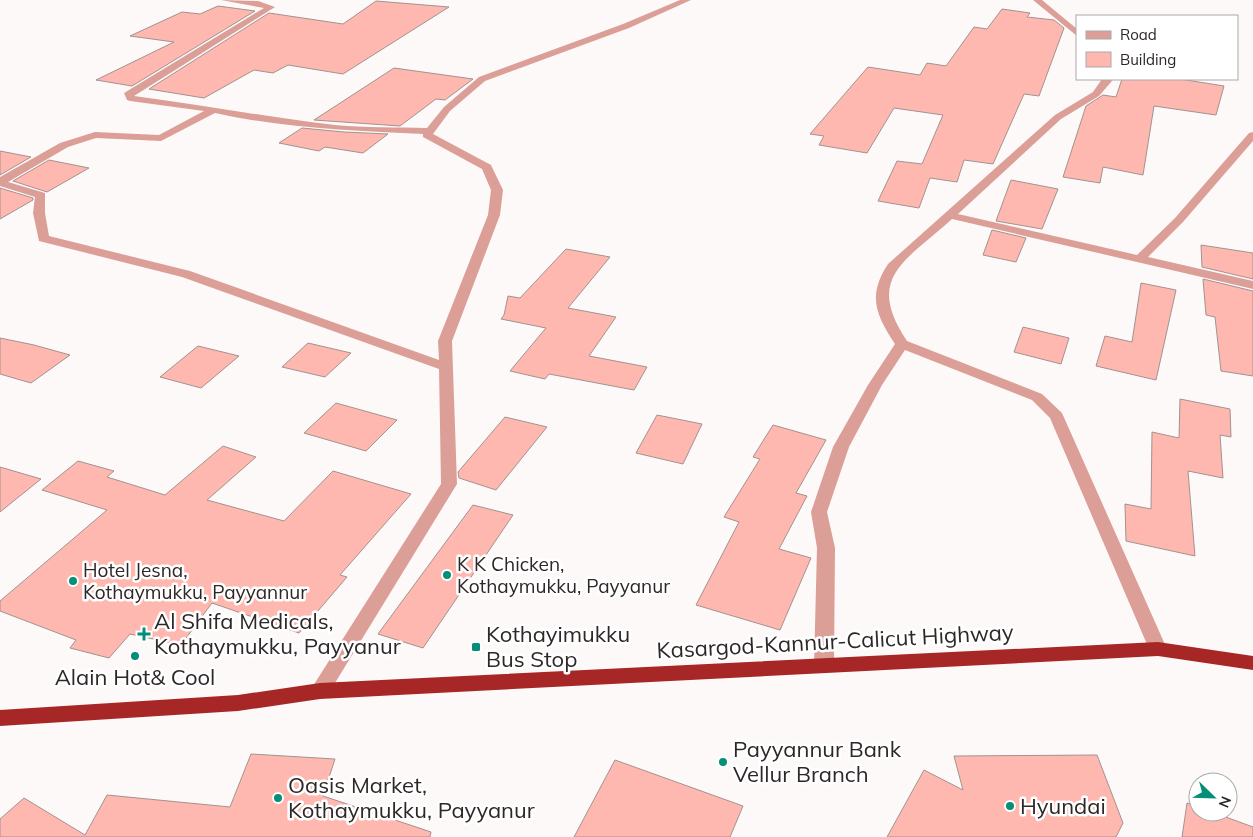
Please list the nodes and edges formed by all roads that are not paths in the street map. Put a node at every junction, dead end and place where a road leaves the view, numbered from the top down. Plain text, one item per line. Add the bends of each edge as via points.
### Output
1 (226, 0) edge
2 (687, 0) edge
3 (1037, 0) edge
4 (1076, 33) edge
5 (1106, 80) edge
6 (213, 110) junction
7 (430, 131) junction
8 (1253, 135) edge
9 (0, 183) edge
10 (949, 215) junction
11 (1140, 258) junction
12 (1253, 285) edge
13 (902, 344) junction
14 (446, 367) junction
15 (1158, 649) junction
16 (1253, 663) edge
17 (824, 665) junction
18 (320, 690) junction
19 (0, 718) edge

1 - 6 street via 271,7 129,93 130,98
2 - 7 street via 482,79 447,109
3 - 4 street
5 - 10 street via 1096,94 1058,116
6 - 7 street via 338,128
6 - 9 street via 161,138 95,135 64,145
7 - 14 street via 427,135 486,167 497,190 494,215 445,340
8 - 11 street via 1179,220
9 - 14 street via 41,195 39,212 43,238 184,274 276,304 384,347
10 - 11 street
10 - 13 street via 892,266 884,282 881,297 888,321
11 - 12 street
13 - 15 street via 1036,397 1057,416
13 - 17 street via 841,446 819,512 826,548
14 - 18 street via 449,484
15 - 16 highway, Kasargod-Kannur-Calicut Highway
15 - 17 highway, Kasargod-Kannur-Calicut Highway
17 - 18 highway, Kasargod-Kannur-Calicut Highway
18 - 19 highway, Kasargod-Kannur-Calicut Highway via 238,703

